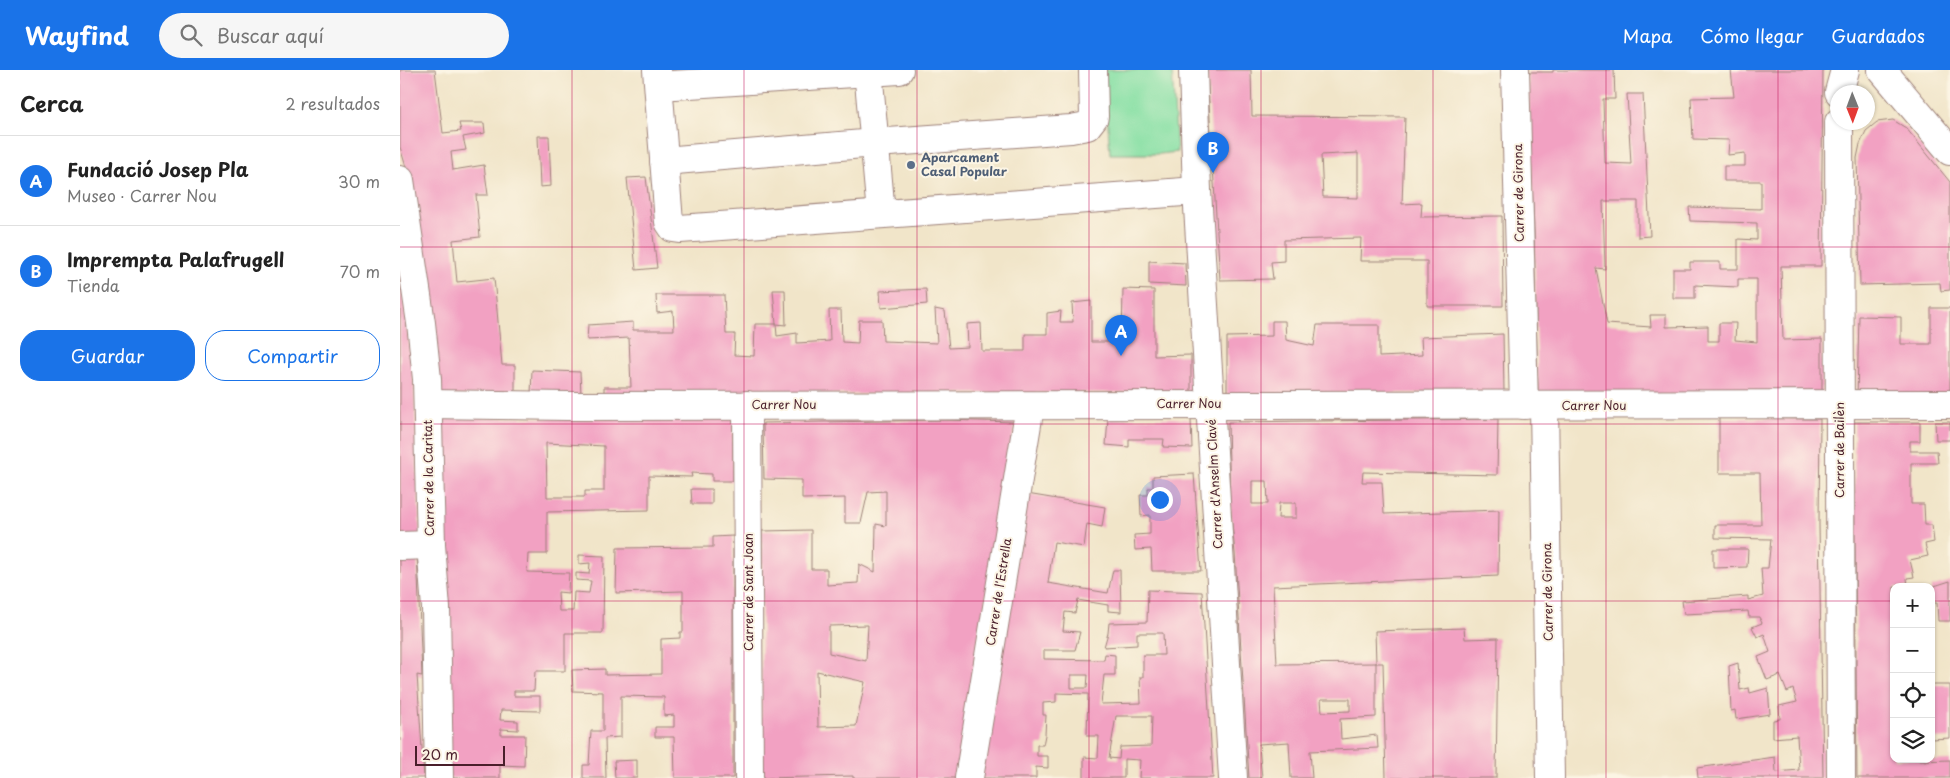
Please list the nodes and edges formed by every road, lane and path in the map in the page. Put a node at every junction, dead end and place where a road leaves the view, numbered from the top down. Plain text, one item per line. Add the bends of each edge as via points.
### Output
1 (899, 70) edge
2 (1093, 70) edge
3 (1192, 70) edge
4 (1515, 70) edge
5 (1845, 70) edge
6 (1882, 70) edge
7 (868, 71) edge
8 (658, 78) edge
9 (1841, 85) edge
10 (1839, 130) edge
11 (875, 143) junction
12 (1950, 151) edge
13 (664, 161) junction
14 (400, 180) edge
15 (1197, 191) junction
16 (881, 214) junction
17 (428, 404) junction
18 (1211, 404) junction
19 (1950, 404) edge
20 (747, 405) junction
21 (1534, 405) junction
22 (1840, 405) junction
23 (1030, 406) junction
24 (431, 545) junction
25 (400, 546) edge
26 (439, 778) edge
27 (749, 778) edge
28 (969, 778) edge
29 (1233, 778) edge
30 (1550, 778) edge
31 (1841, 778) edge

1 - 7 street
2 - 11 street via 1094,117 1087,126
3 - 15 street, Carrer d'Anselm Clavé
4 - 21 street, Carrer de Girona
5 - 9 street
6 - 12 street
7 - 8 street
7 - 11 street
8 - 13 street
10 - 22 street, Carrer de Bailèn
11 - 13 street
11 - 16 street
13 - 16 street via 669,222 673,228
14 - 17 street, Carrer de la Caritat via 421,323
15 - 16 street
15 - 18 street, Carrer d'Anselm Clavé
17 - 20 street, Carrer Nou
17 - 24 street, Carrer de la Caritat
18 - 21 street, Carrer Nou
18 - 23 street, Carrer Nou
18 - 29 street, Carrer d'Anselm Clavé
19 - 22 street, Carrer Nou
20 - 23 street, Carrer Nou
20 - 27 street, Carrer de Sant Joan
21 - 22 street, Carrer Nou
21 - 30 street, Carrer de Girona
22 - 31 street, Carrer de Bailèn
23 - 28 street, Carrer de l'Estrella
24 - 25 street
24 - 26 street, Carrer de la Caritat via 436,608

